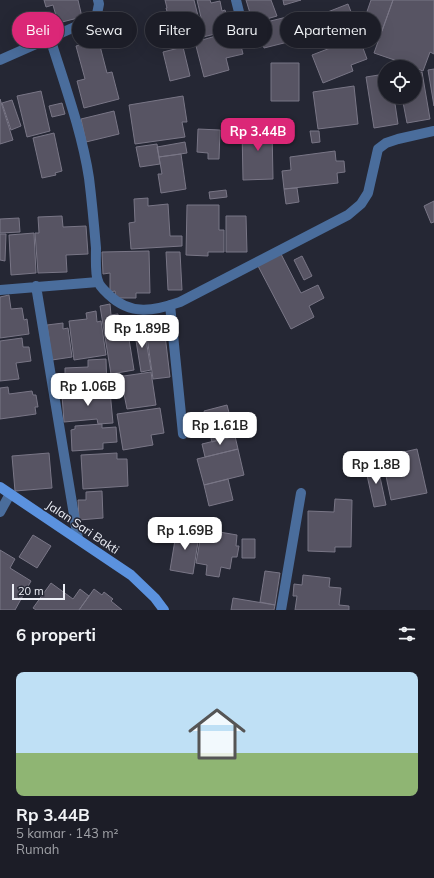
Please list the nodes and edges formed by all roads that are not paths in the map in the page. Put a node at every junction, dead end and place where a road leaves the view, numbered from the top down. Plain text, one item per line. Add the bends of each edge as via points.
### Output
1 (98, 0) edge
2 (236, 0) edge
3 (239, 12) edge
4 (64, 32) edge
5 (27, 48) edge
6 (53, 48) edge
7 (0, 60) edge
8 (434, 131) edge
9 (98, 282) junction
10 (36, 286) junction
11 (0, 290) edge
12 (170, 305) junction
13 (183, 434) dead end
14 (0, 487) edge
15 (301, 493) dead end
16 (10, 494) junction
17 (0, 512) edge
18 (78, 539) junction
19 (164, 610) edge
20 (281, 610) edge

1 - 4 street via 97,14
2 - 3 street
5 - 7 street
6 - 9 street via 88,172 94,211
8 - 12 street via 398,139 378,149 368,193 361,204 348,215
9 - 10 street
9 - 12 street via 116,301 128,308 160,309
10 - 11 street
10 - 18 street
12 - 13 street
14 - 16 main road, Jalan Sari Bakti
15 - 20 street
16 - 17 street
16 - 18 main road, Jalan Sari Bakti
18 - 19 main road, Jalan Sari Bakti via 131,576

